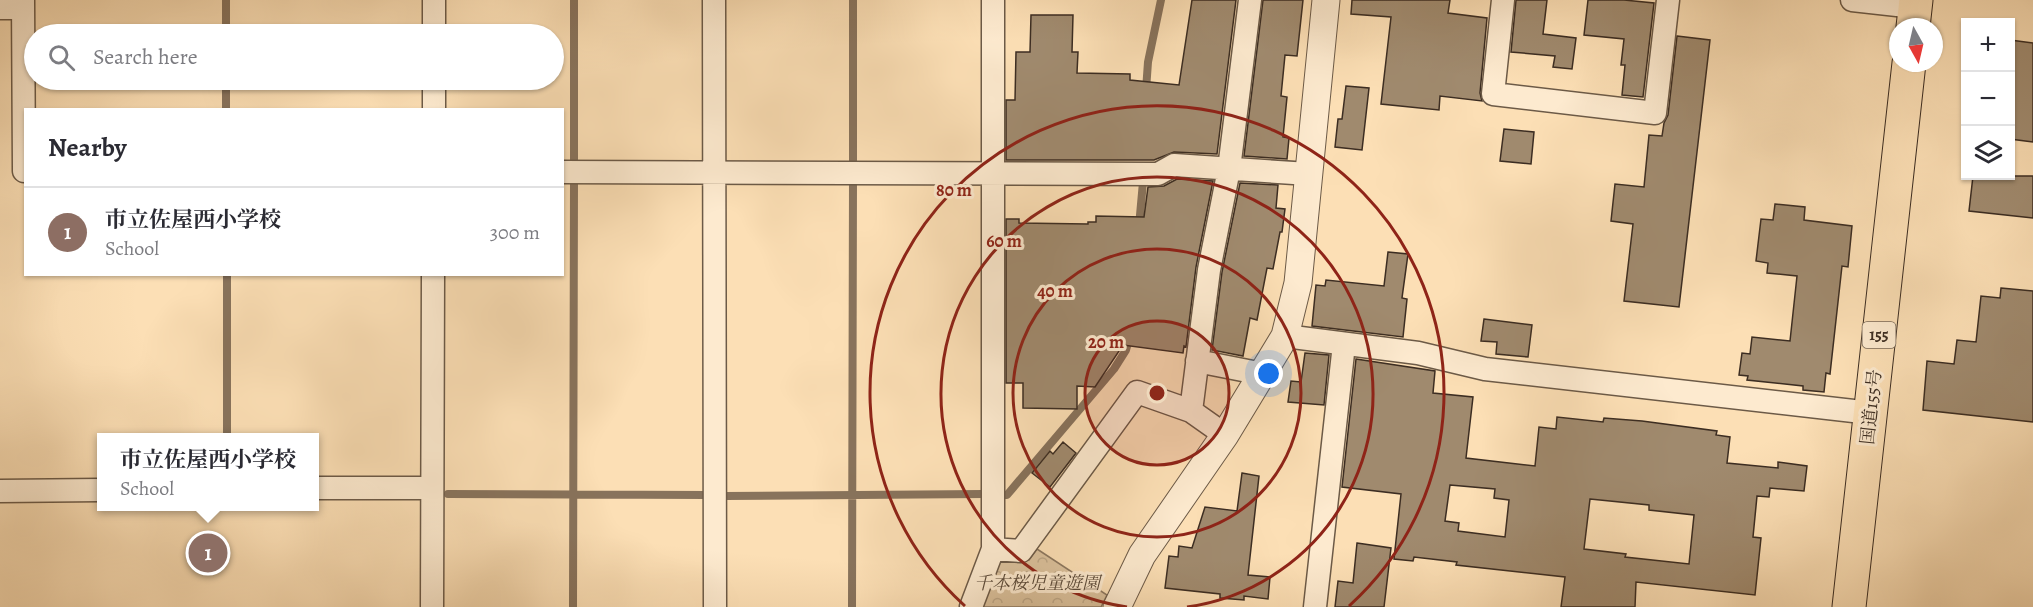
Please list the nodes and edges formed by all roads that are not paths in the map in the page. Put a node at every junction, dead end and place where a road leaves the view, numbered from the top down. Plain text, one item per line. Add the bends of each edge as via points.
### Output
1 (434, 0) edge
2 (714, 0) edge
3 (993, 0) edge
4 (1250, 0) edge
5 (1326, 0) edge
6 (1503, 0) edge
7 (1668, 0) edge
8 (1852, 0) edge
9 (23, 4) edge
10 (0, 8) edge
11 (1915, 11) edge
12 (434, 24) edge
13 (1908, 72) edge
14 (434, 90) edge
15 (434, 108) edge
16 (1229, 169) junction
17 (24, 171) edge
18 (564, 172) edge
19 (714, 172) junction
20 (993, 173) junction
21 (1309, 174) junction
22 (434, 276) edge
23 (1285, 336) junction
24 (1344, 344) junction
25 (1197, 361) junction
26 (1263, 374) junction
27 (1191, 411) junction
28 (1871, 413) junction
29 (1225, 435) junction
30 (432, 488) junction
31 (319, 489) edge
32 (0, 490) edge
33 (97, 490) edge
34 (993, 549) junction
35 (432, 607) edge
36 (715, 607) edge
37 (971, 607) edge
38 (1117, 607) edge
39 (1315, 607) edge
40 (1849, 607) edge

1 - 12 street
2 - 19 street
3 - 20 street
4 - 16 street
5 - 21 street
6 - 7 street via 1493,94 1655,113
8 - 11 street
9 - 10 street
9 - 17 street
13 - 28 highway, 国道155号 / 155
14 - 15 street
16 - 20 street via 1174,165 1158,174
16 - 21 street
16 - 25 street via 1209,270
18 - 19 street
19 - 20 street
19 - 36 street
20 - 34 street
21 - 23 street via 1298,283
22 - 30 street
23 - 24 street
23 - 26 street
24 - 28 street via 1418,353 1485,369
24 - 39 street
25 - 26 street
25 - 27 street
26 - 29 street
27 - 29 street
27 - 34 street via 1137,392 1021,551
28 - 40 highway, 国道155号 / 155
29 - 38 street via 1142,555
30 - 31 street
30 - 35 street
32 - 33 street
34 - 37 street

